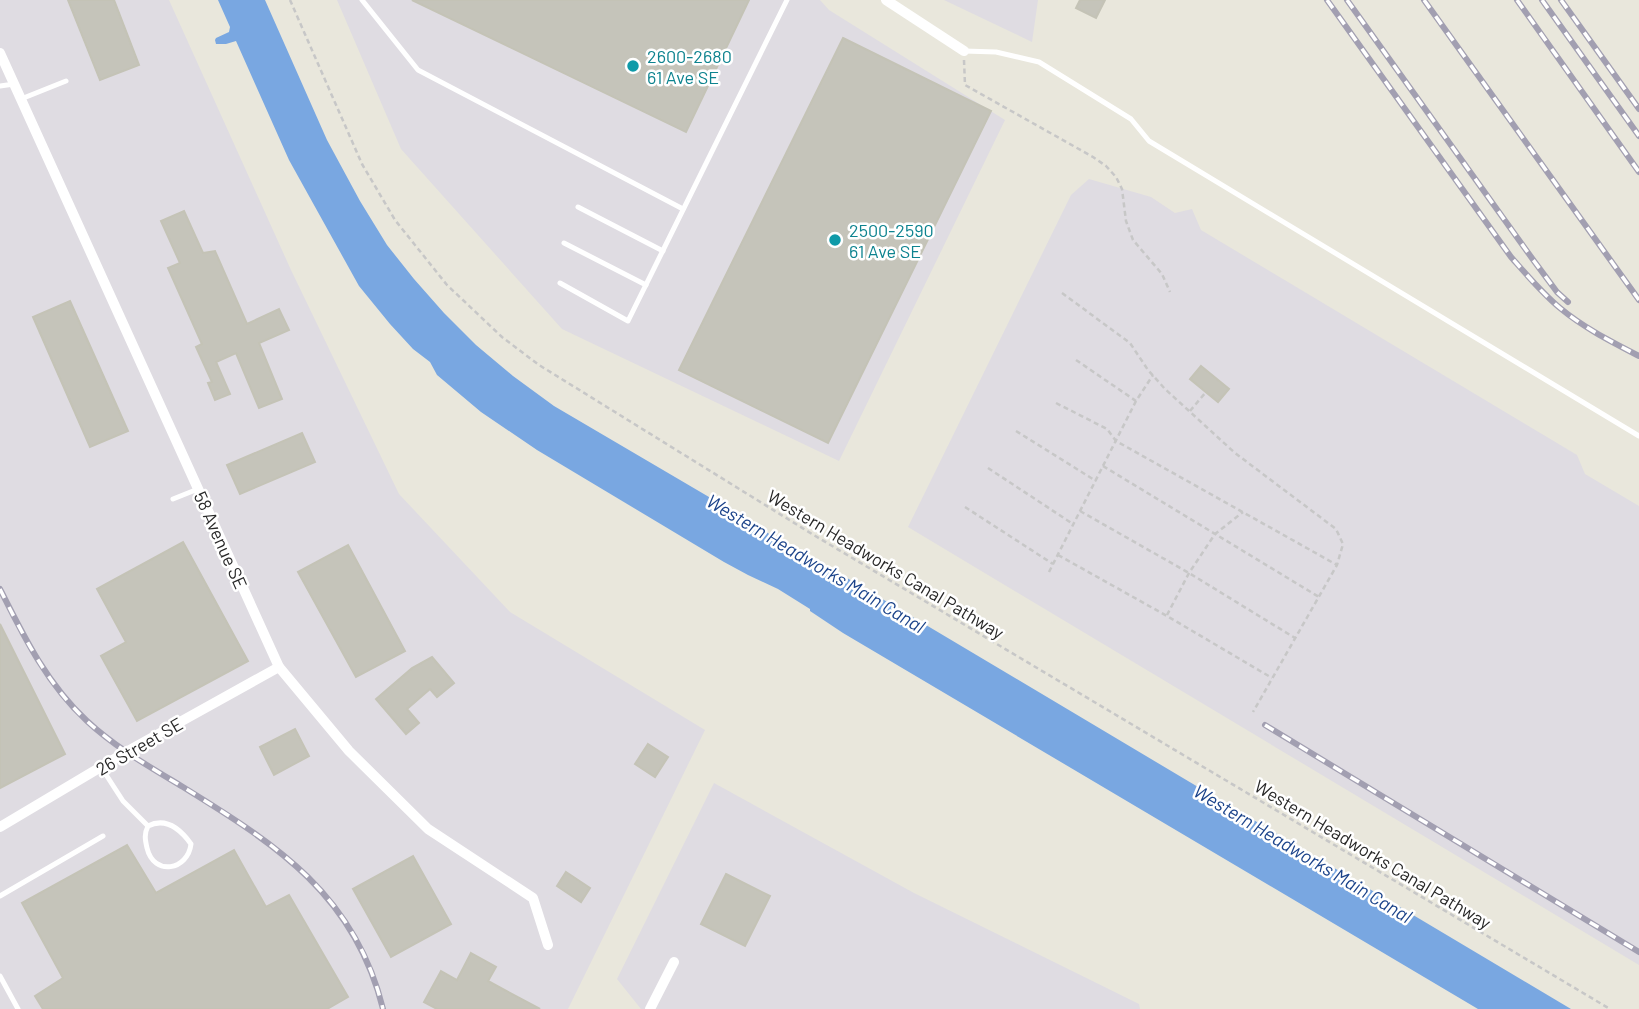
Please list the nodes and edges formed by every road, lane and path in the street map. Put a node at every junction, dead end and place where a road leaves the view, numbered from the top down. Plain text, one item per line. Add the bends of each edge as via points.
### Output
1 (290, 0) edge
2 (362, 0) edge
3 (787, 0) edge
4 (886, 0) edge
5 (964, 51) junction
6 (0, 53) edge
7 (66, 81) dead end
8 (14, 84) junction
9 (0, 86) edge
10 (21, 99) junction
11 (579, 206) dead end
12 (683, 209) junction
13 (564, 243) dead end
14 (663, 251) junction
15 (560, 283) dead end
16 (646, 285) junction
17 (1170, 292) dead end
18 (1062, 293) dead end
19 (1076, 360) dead end
20 (1153, 375) junction
21 (1206, 392) dead end
22 (1136, 401) junction
23 (1056, 403) dead end
24 (1190, 412) junction
25 (1016, 431) dead end
26 (1639, 436) edge
27 (1116, 441) junction
28 (1103, 466) junction
29 (988, 468) dead end
30 (1096, 481) junction
31 (198, 489) junction
32 (173, 499) dead end
33 (965, 507) dead end
34 (1080, 511) junction
35 (1243, 512) junction
36 (1073, 524) junction
37 (1215, 534) junction
38 (1058, 555) junction
39 (1053, 564) junction
40 (1337, 565) junction
41 (1049, 572) dead end
42 (1189, 573) junction
43 (1318, 597) junction
44 (1167, 616) junction
45 (1295, 638) junction
46 (279, 667) junction
47 (1272, 678) junction
48 (1253, 712) dead end
49 (101, 767) junction
50 (148, 826) junction
51 (0, 827) edge
52 (103, 836) dead end
53 (0, 896) edge
54 (548, 945) dead end
55 (674, 962) dead end
56 (0, 976) edge
57 (18, 1009) edge
58 (650, 1009) edge
59 (1610, 1009) edge

1 - 59 path, Western Headworks Canal Pathway via 362,164 395,220 447,285 502,337 539,365 812,534
2 - 12 lane via 418,70
3 - 12 lane
4 - 5 street
5 - 17 path via 965,85 1093,157 1116,177 1133,240
5 - 26 lane via 996,52 1039,62 1131,119 1149,141
6 - 8 street, 58 Avenue SE
7 - 10 lane
8 - 9 lane
8 - 10 street, 58 Avenue SE
10 - 31 street, 58 Avenue SE
11 - 14 lane
12 - 14 lane
13 - 16 lane
14 - 16 lane
15 - 16 lane via 628,321
18 - 20 path via 1129,343
19 - 22 path
20 - 22 path
20 - 24 path
21 - 24 path
22 - 27 path
23 - 27 path via 1107,429
24 - 40 path via 1235,453 1336,529 1343,544
25 - 30 path
27 - 28 path
27 - 35 path
28 - 30 path
28 - 37 path
29 - 36 path
30 - 34 path
31 - 32 lane
31 - 46 street, 58 Avenue SE
33 - 39 path
34 - 36 path
34 - 42 path
35 - 37 path
35 - 40 path
36 - 38 path
37 - 42 path
37 - 43 path
38 - 39 path
38 - 44 path
39 - 41 path
40 - 43 path
42 - 44 path
42 - 45 path
43 - 45 path
44 - 47 path
45 - 47 path
46 - 49 street, 26 Street SE
46 - 54 street, 58 Avenue SE via 349,751 428,829 533,898
47 - 48 path
49 - 50 lane via 123,801
49 - 51 street, 26 Street SE
50 - 50 lane via 155,822 183,832 191,844 188,856 170,867 153,862 145,841
52 - 53 lane
55 - 58 street
56 - 57 lane

